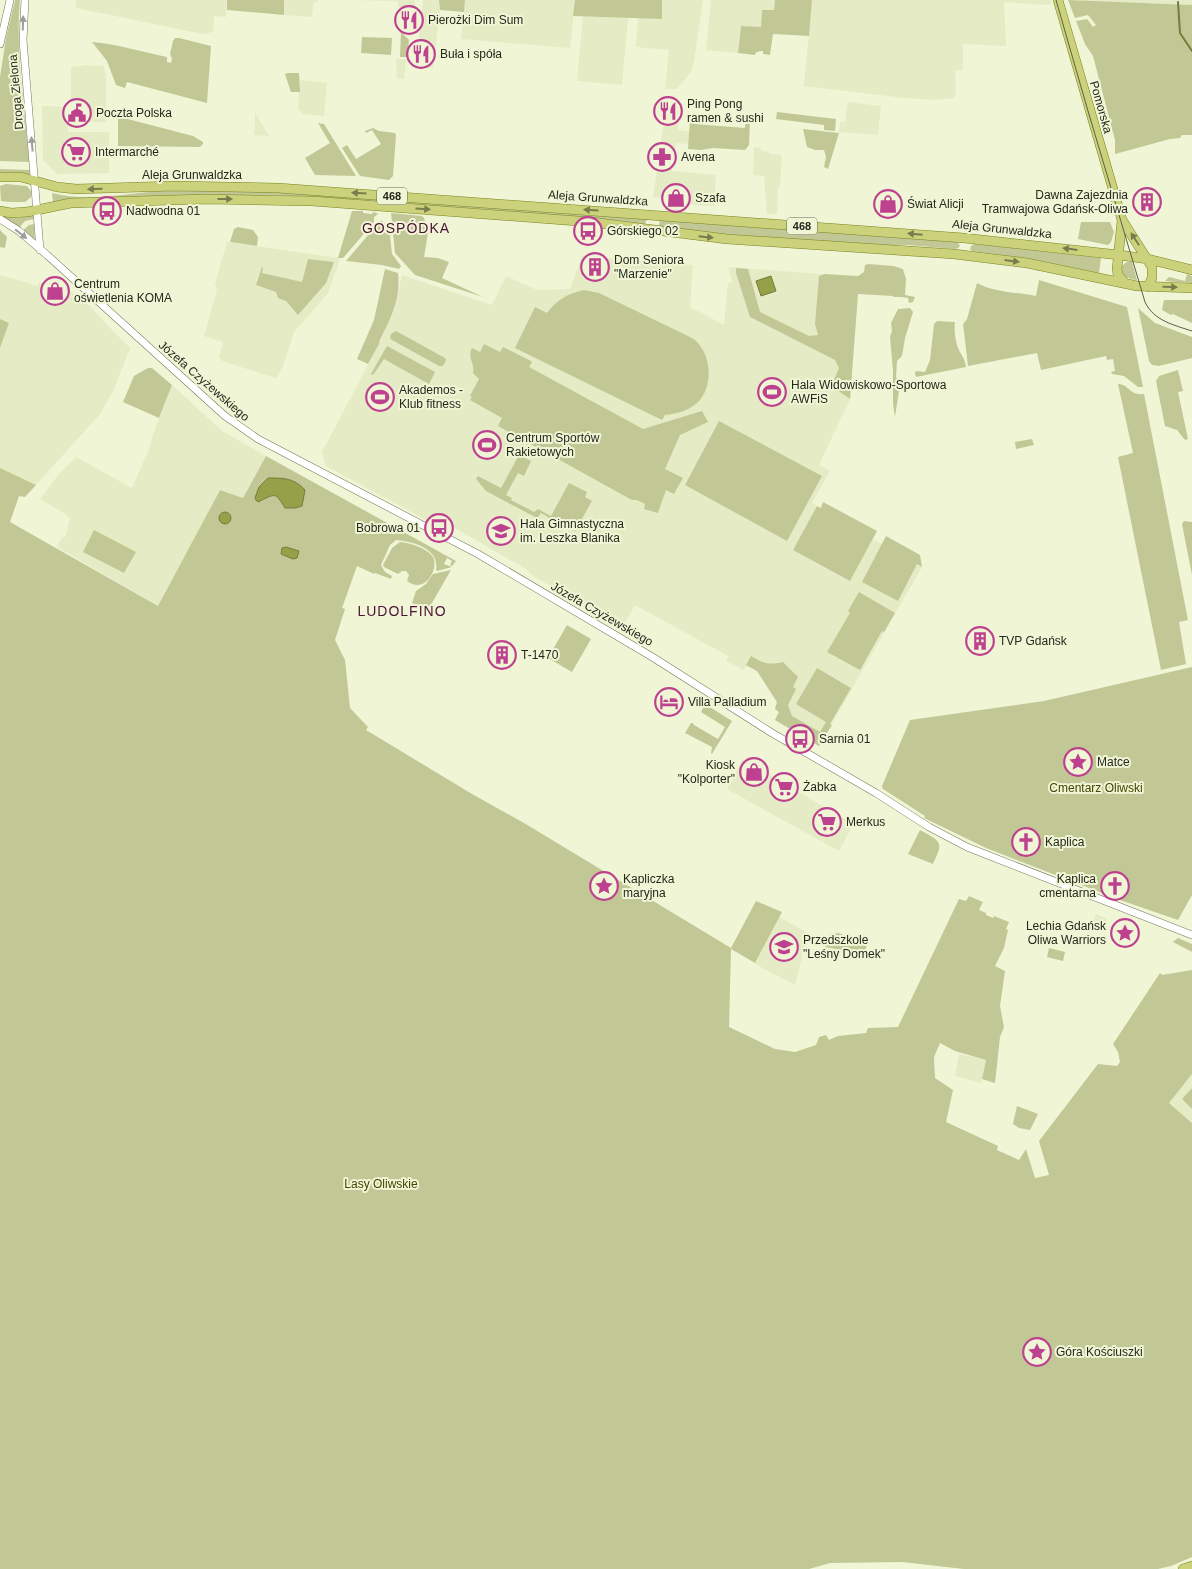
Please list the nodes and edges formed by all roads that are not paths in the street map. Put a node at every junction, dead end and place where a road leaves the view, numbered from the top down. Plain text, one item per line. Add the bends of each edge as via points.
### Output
1 (10, 0) edge
2 (25, 0) edge
3 (1058, 0) edge
4 (0, 44) edge
5 (0, 177) edge
6 (35, 181) junction
7 (0, 211) edge
8 (38, 211) junction
9 (0, 219) edge
10 (1122, 220) junction
11 (40, 250) junction
12 (1119, 255) junction
13 (1148, 260) junction
14 (1192, 270) edge
15 (1126, 284) junction
16 (1148, 287) junction
17 (1192, 288) edge
18 (1192, 935) edge
19 (1192, 1566) edge
20 (1183, 1569) edge

1 - 4 street, Droga Zielona
6 -> 2 street, Droga Zielona via 23,47
3 - 10 main road, Pomorska
5 - 6 main road, Aleja Grunwaldzka / 468
6 - 8 street
12 -> 6 main road, Aleja Grunwaldzka / 468 via 901,233 310,190 206,186 76,189
7 - 8 main road, 468
8 - 11 street
8 -> 15 main road, Aleja Grunwaldzka / 468 via 71,203 206,199 359,204 591,222 727,239 964,255 1027,263
9 -> 11 street, Józefa Czyżewskiego
10 - 12 main road, Pomorska
13 -> 10 main road, Pomorska
11 - 18 street, Józefa Czyżewskiego via 225,416 258,439 478,554 648,654 940,834
12 - 13 main road, Aleja Grunwaldzka / 468
12 - 15 main road, Pomorska via 1118,275
13 - 14 main road, Aleja Grunwaldzka / 468
13 - 16 main road via 1153,272
15 - 16 main road, Aleja Grunwaldzka / 468
16 -> 17 main road, Aleja Grunwaldzka / 468
19 - 20 main road

